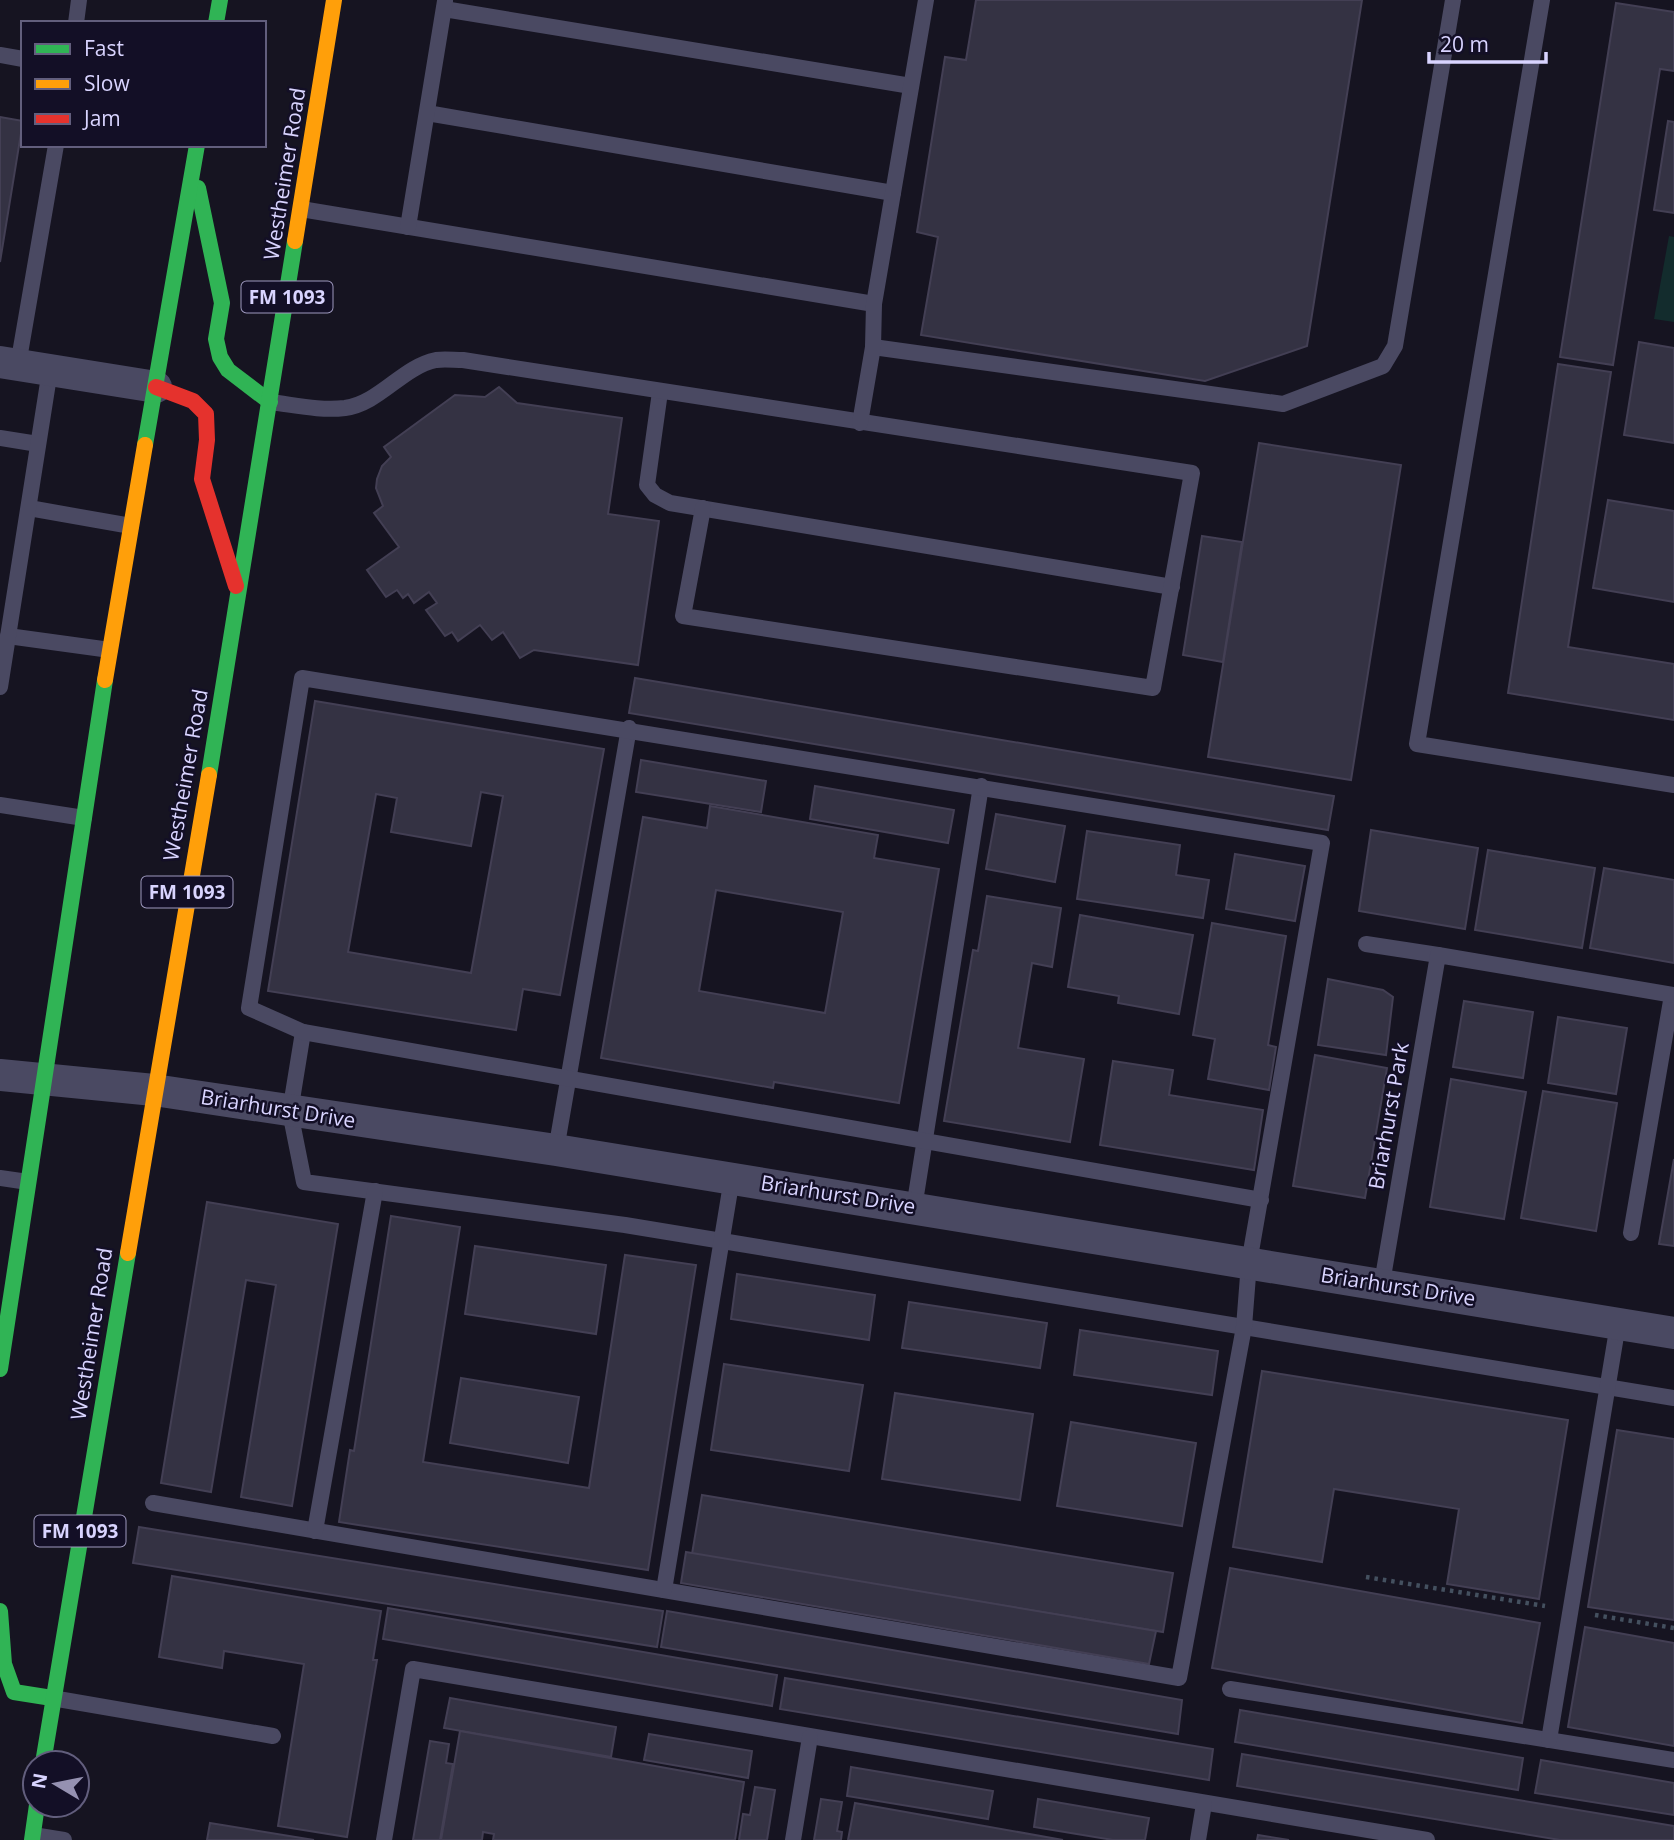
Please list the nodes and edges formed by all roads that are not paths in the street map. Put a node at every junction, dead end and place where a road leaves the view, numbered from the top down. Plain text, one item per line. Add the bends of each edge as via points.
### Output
1 (79, 0) edge
2 (220, 0) edge
3 (334, 0) edge
4 (926, 0) edge
5 (1454, 0) edge
6 (1542, 0) edge
7 (445, 4) edge
8 (76, 21) edge
9 (216, 21) edge
10 (0, 55) edge
11 (21, 58) edge
12 (911, 86) junction
13 (427, 113) junction
14 (56, 147) edge
15 (197, 147) edge
16 (194, 166) junction
17 (893, 193) junction
18 (301, 209) junction
19 (408, 226) junction
20 (874, 304) junction
21 (873, 347) junction
22 (9, 363) edge
23 (50, 370) junction
24 (156, 387) junction
25 (660, 392) junction
26 (270, 402) junction
27 (860, 423) junction
28 (0, 438) edge
29 (38, 444) junction
30 (29, 508) junction
31 (703, 508) junction
32 (131, 526) junction
33 (1172, 587) junction
34 (239, 594) junction
35 (6, 627) edge
36 (110, 650) junction
37 (0, 687) edge
38 (629, 728) junction
39 (1674, 785) edge
40 (981, 786) junction
41 (0, 805) edge
42 (84, 818) junction
43 (1366, 944) dead end
44 (1438, 955) junction
45 (1673, 995) edge
46 (303, 1032) junction
47 (0, 1075) edge
48 (46, 1079) junction
49 (569, 1080) junction
50 (154, 1090) junction
51 (290, 1112) junction
52 (924, 1143) junction
53 (556, 1150) junction
54 (0, 1178) edge
55 (732, 1178) junction
56 (27, 1182) junction
57 (375, 1191) junction
58 (1261, 1200) junction
59 (914, 1208) junction
60 (1631, 1233) dead end
61 (722, 1242) junction
62 (1249, 1264) junction
63 (1382, 1283) junction
64 (1618, 1324) junction
65 (1244, 1327) junction
66 (1674, 1333) edge
67 (0, 1364) edge
68 (0, 1369) edge
69 (1608, 1387) junction
70 (1674, 1398) edge
71 (153, 1503) dead end
72 (315, 1531) junction
73 (664, 1590) junction
74 (0, 1611) edge
75 (1230, 1689) dead end
76 (52, 1698) junction
77 (273, 1736) dead end
78 (810, 1737) junction
79 (1549, 1740) junction
80 (45, 1749) edge
81 (1674, 1760) edge
82 (1204, 1804) junction
83 (35, 1819) edge
84 (33, 1837) edge
85 (64, 1840) edge
86 (384, 1840) edge
87 (793, 1840) edge
88 (1198, 1840) edge
89 (1427, 1840) edge

1 - 8 lane
2 - 9 main road
3 - 18 main road, Westheimer Road / FM 1093
4 - 12 lane
5 - 21 lane via 1395,346 1383,366 1283,404
6 - 39 lane via 1417,744
7 - 12 lane
7 - 13 lane
10 - 11 lane
12 - 17 lane
13 - 17 lane
13 - 19 lane
14 - 22 lane
15 - 16 main road
16 - 24 main road
16 - 26 main road via 222,303 216,339 220,357 228,370
17 - 20 lane
18 - 19 lane
18 - 26 main road, Westheimer Road / FM 1093
19 - 20 lane
20 - 21 lane
21 - 27 lane
22 - 23 street
23 - 24 street
23 - 29 lane
24 - 32 main road
24 - 34 main road via 193,401 206,414 202,479
25 - 26 lane via 463,360 436,360 347,408
25 - 27 lane
25 - 31 lane via 646,485 670,503
26 - 34 main road, Westheimer Road / FM 1093
27 - 33 lane via 1192,473
28 - 29 lane
29 - 30 lane
30 - 32 lane
30 - 35 lane
31 - 33 lane
31 - 33 lane via 683,616 1153,688
32 - 36 main road
34 - 50 main road, Westheimer Road / FM 1093
35 - 36 lane
35 - 37 lane
36 - 42 main road
38 - 40 lane
38 - 46 lane via 302,677 249,1008
38 - 49 lane
40 - 52 lane
40 - 58 lane via 1322,843
41 - 42 lane
42 - 48 main road
43 - 44 lane
44 - 45 lane
44 - 63 lane, Briarhurst Park
45 - 60 lane
46 - 49 lane
46 - 51 lane
47 - 48 street, Briarhurst Drive
48 - 50 street, Briarhurst Drive
48 - 56 main road
49 - 52 lane
49 - 53 lane
50 - 51 street, Briarhurst Drive
50 - 76 main road, Westheimer Road / FM 1093
51 - 53 street, Briarhurst Drive
51 - 57 lane via 304,1182
52 - 58 lane
52 - 59 lane
53 - 55 street, Briarhurst Drive
54 - 56 lane
55 - 59 street, Briarhurst Drive
55 - 61 lane
56 - 67 main road
57 - 61 lane
57 - 72 lane
58 - 62 lane
59 - 62 street, Briarhurst Drive
61 - 65 lane
61 - 73 lane
62 - 63 street, Briarhurst Drive
62 - 65 lane
63 - 64 street, Briarhurst Drive
64 - 66 street, Briarhurst Drive
64 - 69 lane
65 - 69 lane
65 - 73 lane via 1179,1678
67 - 68 main road
69 - 70 lane
69 - 79 lane
71 - 72 lane
72 - 73 lane
74 - 76 main road via 0,1665 5,1682 14,1692
75 - 79 lane
76 - 77 lane
76 - 80 main road, Westheimer Road / FM 1093
78 - 82 lane
78 - 86 lane via 413,1669
78 - 87 lane
79 - 81 lane
82 - 88 lane
82 - 89 lane
83 - 84 main road
84 - 85 lane

